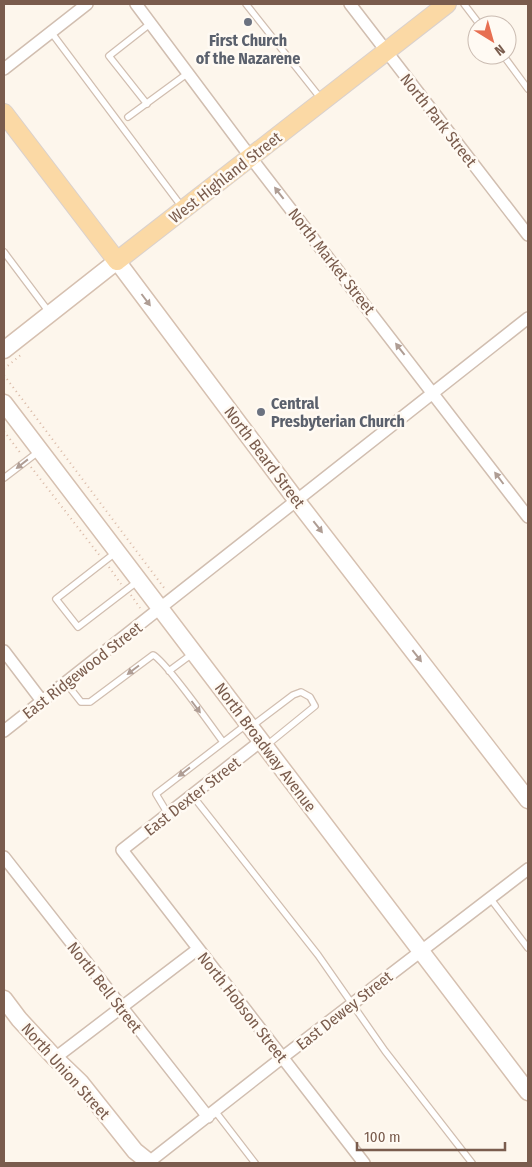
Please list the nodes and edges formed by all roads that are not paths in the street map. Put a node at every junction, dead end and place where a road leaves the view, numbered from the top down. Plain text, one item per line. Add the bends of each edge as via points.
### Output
1 (87, 4) edge
2 (136, 4) edge
3 (246, 4) edge
4 (350, 4) edge
5 (447, 4) edge
6 (464, 4) edge
7 (472, 15) edge
8 (151, 23) junction
9 (51, 32) junction
10 (386, 52) junction
11 (510, 65) edge
12 (4, 69) edge
13 (188, 73) junction
14 (528, 89) edge
15 (323, 101) junction
16 (147, 104) junction
17 (4, 113) edge
18 (128, 117) dead end
19 (251, 156) junction
20 (184, 209) junction
21 (528, 235) edge
22 (4, 252) edge
23 (117, 261) junction
24 (50, 313) junction
25 (528, 318) edge
26 (4, 350) edge
27 (433, 392) junction
28 (4, 403) edge
29 (40, 450) junction
30 (4, 478) edge
31 (298, 501) junction
32 (528, 517) edge
33 (111, 557) junction
34 (132, 585) junction
35 (160, 609) junction
36 (4, 651) edge
37 (194, 652) junction
38 (169, 671) junction
39 (66, 683) junction
40 (42, 701) junction
41 (249, 725) junction
42 (4, 731) edge
43 (223, 742) junction
44 (263, 744) junction
45 (192, 795) junction
46 (528, 800) edge
47 (168, 814) junction
48 (122, 850) joint
49 (4, 856) edge
50 (528, 869) edge
51 (490, 898) junction
52 (528, 948) edge
53 (198, 949) junction
54 (421, 951) junction
55 (4, 999) edge
56 (351, 1004) junction
57 (121, 1007) junction
58 (283, 1057) junction
59 (55, 1058) junction
60 (528, 1092) edge
61 (211, 1114) junction
62 (150, 1162) edge
63 (255, 1163) edge
64 (364, 1163) edge
65 (472, 1163) edge

1 - 9 street
2 - 8 street, North Market Street
3 - 15 lane
4 - 10 street, North Park Street
5 - 10 main road, West Highland Street
6 - 7 lane
8 - 13 street, North Market Street
8 - 16 lane via 109,56
9 - 12 street
9 - 20 lane
10 - 15 main road, West Highland Street
10 - 21 street, North Park Street
11 - 14 lane
13 - 16 lane
13 - 19 street, North Market Street
15 - 19 main road, West Highland Street
16 - 18 lane
17 - 23 main road, North Beard Street
19 - 20 main road, West Highland Street
27 -> 19 street, North Market Street
20 - 23 main road, West Highland Street
22 - 24 lane
23 - 24 street, West Highland Street
23 -> 31 street, North Beard Street
24 - 26 street, West Highland Street
25 - 27 street, East Ridgewood Street
27 - 31 street, East Ridgewood Street
32 -> 27 street, North Market Street
28 - 29 street, North Broadway Avenue
29 -> 30 lane
29 - 33 street, North Broadway Avenue
31 - 35 street, East Ridgewood Street
31 -> 46 street, North Beard Street
33 - 34 street, North Broadway Avenue
33 - 34 lane via 56,599 78,627
34 - 35 street, North Broadway Avenue
35 - 37 street, North Broadway Avenue
35 - 39 street, East Ridgewood Street
36 - 40 street
37 - 38 lane
37 - 41 street, North Broadway Avenue
38 -> 39 lane via 152,655 90,702 81,702
38 -> 43 lane
39 - 40 street, East Ridgewood Street
40 - 42 street, East Ridgewood Street
41 - 43 lane
41 - 44 street, North Broadway Avenue
41 - 44 lane via 293,695 301,692 310,697 315,706
43 -> 47 lane via 156,794
44 - 45 street, East Dexter Street
44 - 54 street, North Broadway Avenue
45 - 47 street, East Dexter Street
45 - 56 lane via 318,956
47 - 48 street, East Dexter Street
48 - 53 street, North Hobson Street
49 - 57 street, North Bell Street
50 - 51 street, East Dewey Street
51 - 52 lane
51 - 54 street, East Dewey Street
53 - 57 street
53 - 58 street, North Hobson Street
54 - 56 street, East Dewey Street
54 - 60 street, North Broadway Avenue
55 - 59 street, North Union Street
56 - 58 street, East Dewey Street
56 - 65 lane
57 - 59 street
57 - 61 street, North Bell Street
58 - 61 street, East Dewey Street
58 - 64 street, North Hobson Street
59 - 62 street, North Union Street via 80,1082 135,1151
61 - 62 street, East Dewey Street
61 - 63 lane

